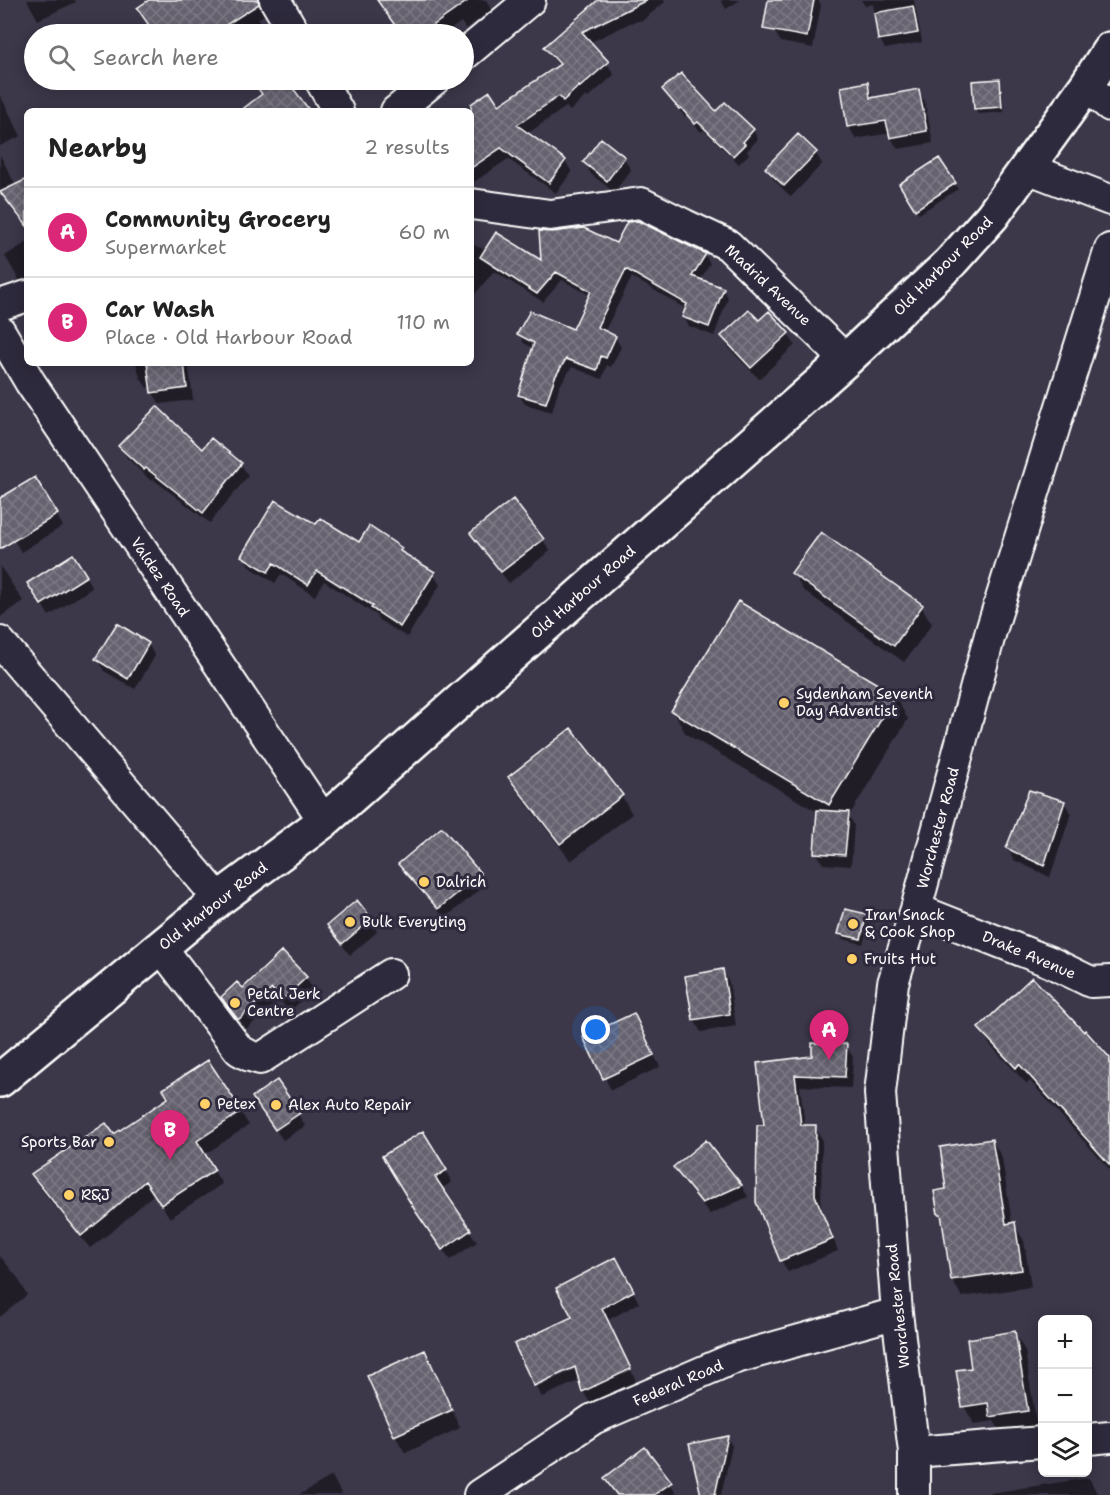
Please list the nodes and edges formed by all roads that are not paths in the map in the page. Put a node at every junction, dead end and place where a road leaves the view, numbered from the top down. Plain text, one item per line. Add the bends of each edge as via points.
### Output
1 (275, 0) edge
2 (530, 0) edge
3 (289, 24) edge
4 (474, 47) edge
5 (1110, 49) edge
6 (327, 90) edge
7 (422, 90) edge
8 (1098, 96) edge
9 (337, 108) edge
10 (400, 108) edge
11 (1028, 168) junction
12 (1110, 200) edge
13 (474, 204) edge
14 (1110, 249) edge
15 (24, 297) edge
16 (0, 305) edge
17 (0, 331) edge
18 (846, 360) junction
19 (0, 642) edge
20 (324, 821) junction
21 (219, 899) junction
22 (916, 909) junction
23 (161, 947) junction
24 (391, 974) dead end
25 (1104, 989) edge
26 (0, 1080) edge
27 (897, 1313) junction
28 (1110, 1437) edge
29 (1092, 1438) edge
30 (1038, 1442) edge
31 (914, 1452) junction
32 (479, 1495) edge
33 (914, 1495) edge

1 - 3 street
2 - 4 street
5 - 8 main road, Old Harbour Road
6 - 9 street
7 - 10 street
8 - 11 main road, Old Harbour Road
11 - 12 street
11 - 18 main road, Old Harbour Road via 950,263
13 - 18 street, Madrid Avenue via 550,216 641,203 728,244
14 - 22 street, Worchester Road via 991,632
15 - 16 street
17 - 20 street, Valdez Road via 30,382
18 - 20 main road, Old Harbour Road
19 - 21 street
20 - 21 main road, Old Harbour Road
21 - 23 main road, Old Harbour Road
22 - 25 street, Drake Avenue via 1050,962
22 - 27 street, Worchester Road via 893,983 880,1093
23 - 24 street via 239,1050 260,1059
23 - 26 main road, Old Harbour Road
27 - 31 street, Worchester Road
27 - 32 street, Federal Road via 732,1359 593,1419
28 - 29 street
30 - 31 street
31 - 33 street, Worchester Road

